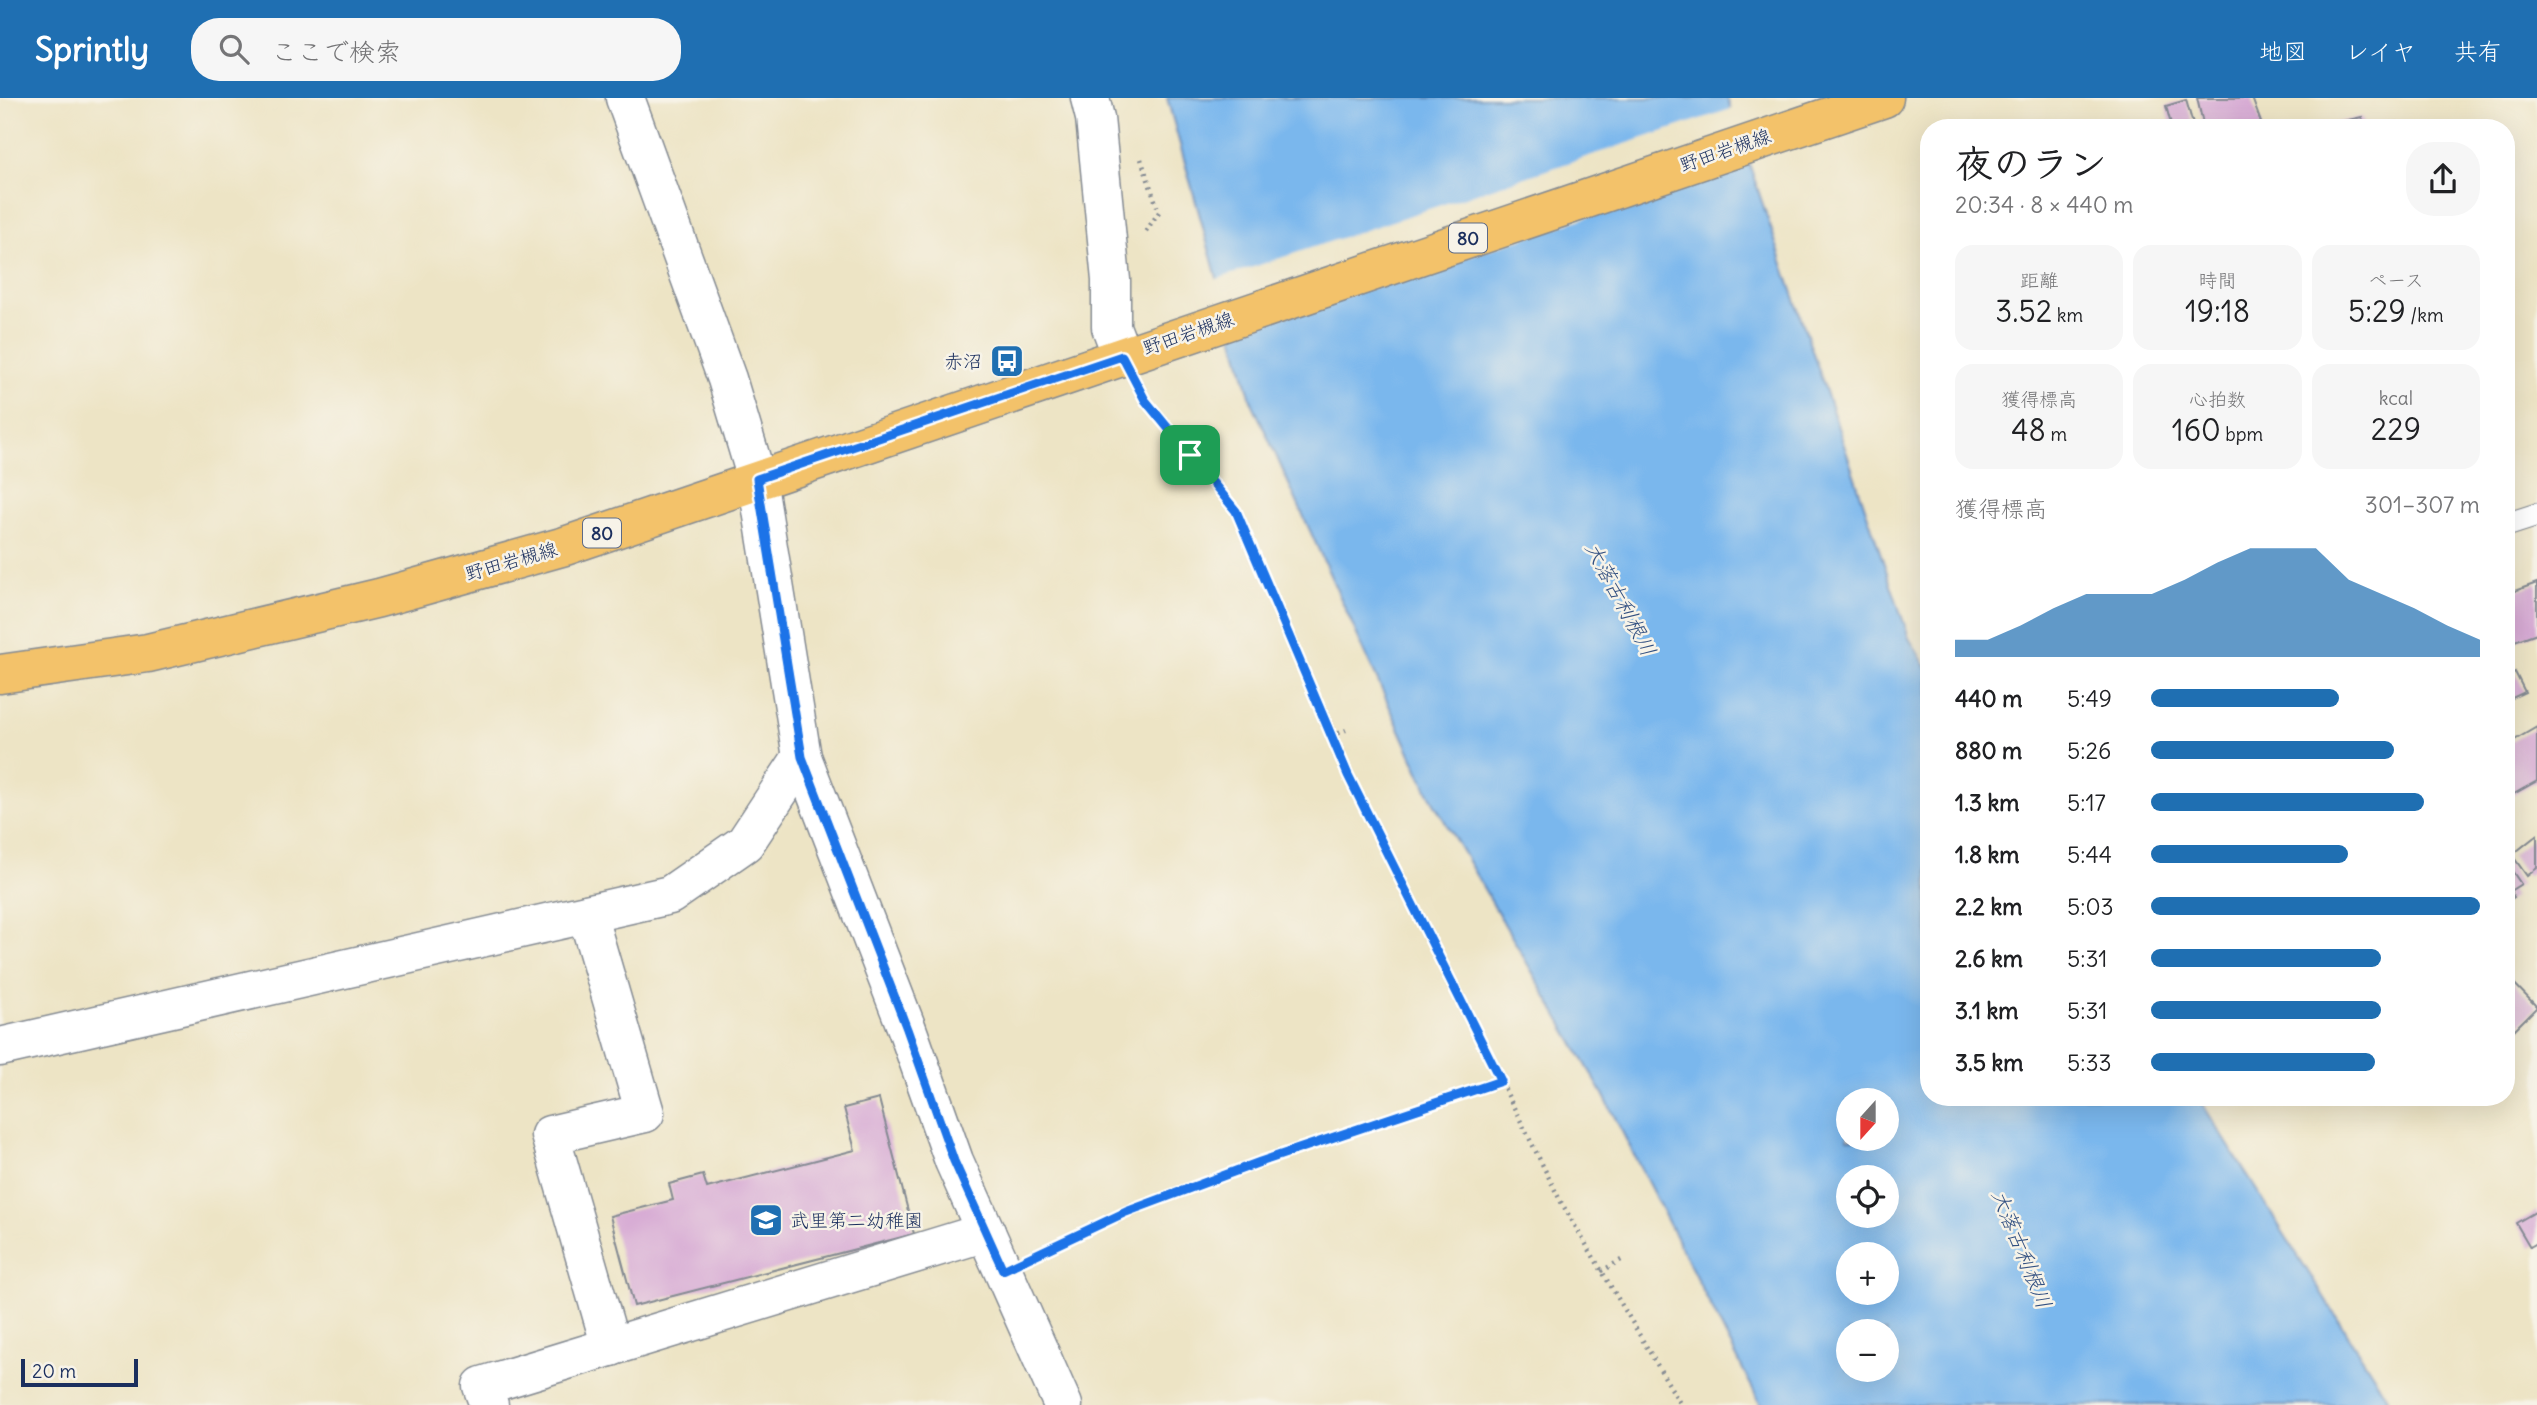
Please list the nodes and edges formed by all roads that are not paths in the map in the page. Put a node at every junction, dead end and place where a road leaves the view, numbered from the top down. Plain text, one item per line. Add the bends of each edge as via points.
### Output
1 (625, 98) edge
2 (1090, 98) edge
3 (1884, 98) edge
4 (1835, 105) edge
5 (1122, 356) junction
6 (757, 479) junction
7 (2537, 515) edge
8 (2515, 522) edge
9 (0, 674) edge
10 (802, 757) junction
11 (587, 914) junction
12 (0, 1047) edge
13 (986, 1232) junction
14 (611, 1347) junction
15 (489, 1405) edge
16 (1063, 1405) edge

1 - 6 street via 727,379
2 - 5 street via 1111,280 1111,327
3 - 4 main road, 野田岩槻線 / 80
4 - 5 main road, 野田岩槻線 / 80 via 1747,142
5 - 6 main road, 野田岩槻線 / 80
6 - 9 main road, 野田岩槻線 / 80 via 565,546 379,597 148,653
6 - 10 street
7 - 8 lane
10 - 11 street via 745,843 670,895
10 - 13 street via 954,1161
11 - 12 street
11 - 14 street via 645,1113 550,1135
13 - 14 street
13 - 16 street
14 - 15 street via 482,1386

